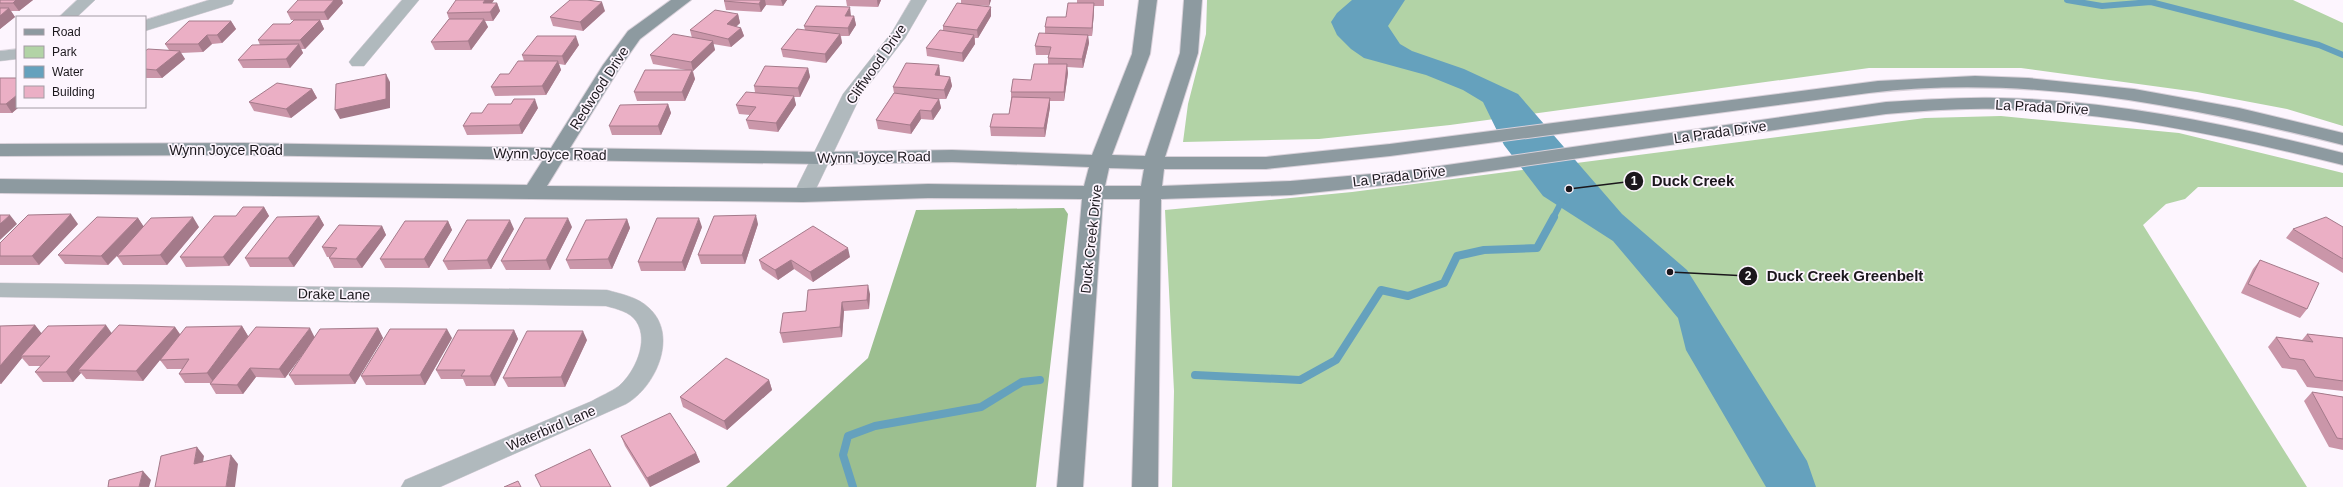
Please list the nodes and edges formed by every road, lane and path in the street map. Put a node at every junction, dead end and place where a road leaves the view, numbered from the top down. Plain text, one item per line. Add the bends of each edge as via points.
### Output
1 (87, 0) edge
2 (226, 0) edge
3 (411, 0) edge
4 (919, 0) edge
5 (1148, 0) edge
6 (1193, 0) edge
7 (676, 1) edge
8 (68, 16) edge
9 (146, 26) edge
10 (16, 54) edge
11 (0, 56) edge
12 (358, 62) dead end
13 (2343, 139) edge
14 (0, 150) edge
15 (557, 154) junction
16 (820, 158) junction
17 (2343, 159) edge
18 (1100, 162) junction
19 (1154, 163) junction
20 (0, 186) edge
21 (533, 192) junction
22 (1151, 192) junction
23 (1093, 193) junction
24 (803, 195) junction
25 (0, 290) edge
26 (651, 334) joint
27 (414, 487) edge
28 (1070, 487) edge
29 (1145, 487) edge

1 - 8 street
2 - 9 street
3 - 12 street
4 - 16 street, Cliffwood Drive via 899,34 852,94
5 - 18 main road, Duck Creek Drive via 1141,54
6 - 19 main road via 1190,53 1156,150
7 - 15 main road, Redwood Drive via 634,35 612,65
10 - 11 street
13 - 19 main road, La Prada Drive via 2203,105 2119,92 1997,82 1920,83 1390,150 1266,162
14 - 15 main road, Wynn Joyce Road via 243,149
15 - 16 main road, Wynn Joyce Road
15 - 21 main road, Redwood Drive
16 - 18 main road, Wynn Joyce Road via 952,156
16 - 24 street, Cliffwood Drive
17 - 22 main road, La Prada Drive via 2277,142 2106,111 2013,104 1953,104 1886,108 1405,177 1291,188
18 - 19 main road, La Prada Drive
18 - 23 main road, Duck Creek Drive
19 - 22 main road
20 - 21 main road
21 - 24 main road
22 - 23 main road, La Prada Drive
22 - 29 main road
23 - 24 main road via 928,191
23 - 28 main road, Duck Creek Drive
25 - 26 street, Drake Lane via 607,298 631,306 645,317
26 - 27 street, Waterbird Lane via 650,356 641,374 627,391 600,407

